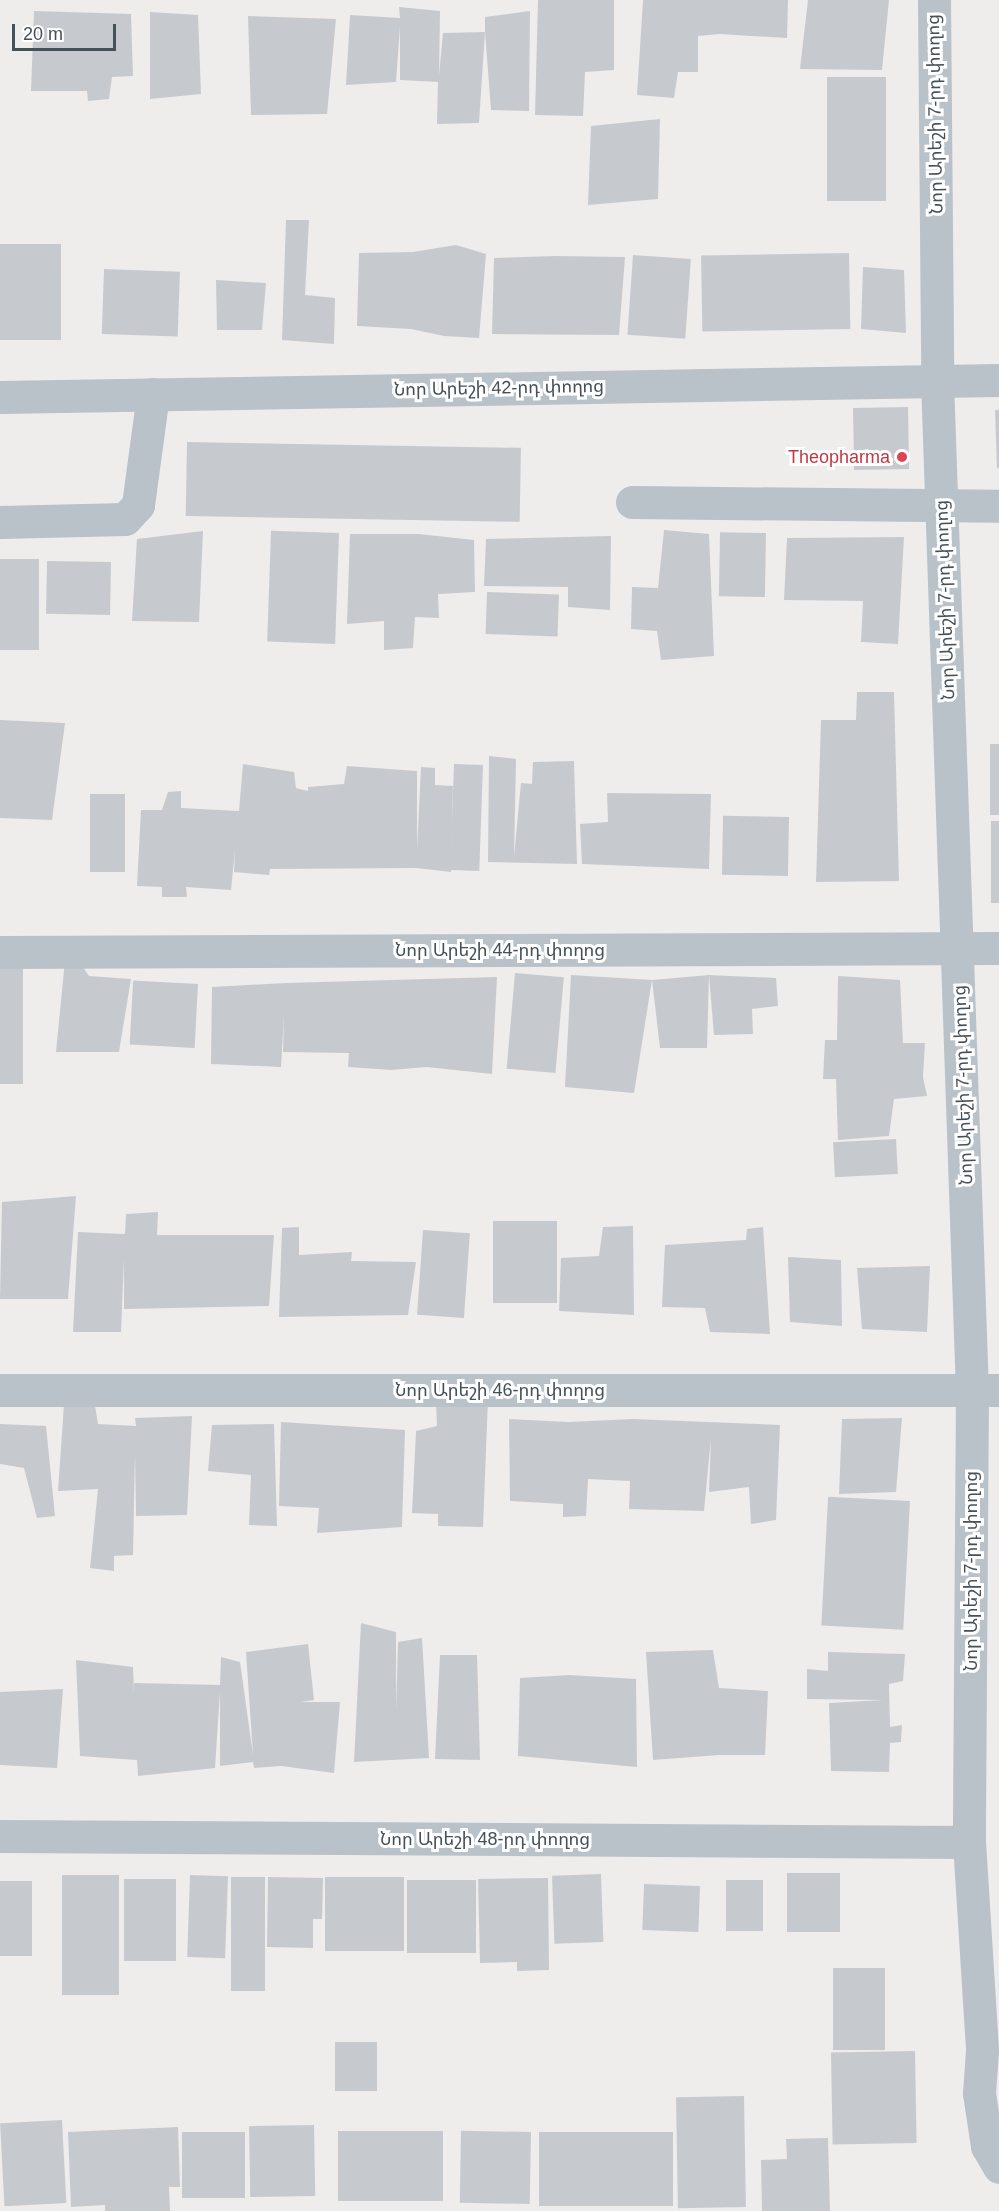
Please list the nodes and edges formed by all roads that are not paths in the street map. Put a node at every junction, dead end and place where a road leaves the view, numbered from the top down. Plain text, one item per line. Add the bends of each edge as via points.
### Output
1 (934, 0) edge
2 (937, 380) junction
3 (999, 380) edge
4 (153, 394) junction
5 (0, 397) edge
6 (632, 502) dead end
7 (941, 506) junction
8 (999, 506) edge
9 (0, 522) edge
10 (999, 948) edge
11 (959, 949) junction
12 (0, 952) edge
13 (0, 1390) edge
14 (986, 1390) edge
15 (0, 1836) edge
16 (969, 1842) junction
17 (999, 2167) edge

1 - 2 street, Նոր Արեշի 7-րդ փողոց
2 - 3 street, Նոր Արեշի 42-րդ փողոց
2 - 4 street, Նոր Արեշի 42-րդ փողոց
2 - 7 street, Նոր Արեշի 7-րդ փողոց
4 - 5 street, Նոր Արեշի 42-րդ փողոց
4 - 9 street via 138,504 125,519
6 - 7 street
7 - 8 street
7 - 11 street, Նոր Արեշի 7-րդ փողոց
10 - 11 street, Նոր Արեշի 44-րդ փողոց
11 - 12 street, Նոր Արեշի 44-րդ փողոց
11 - 14 street, Նոր Արեշի 7-րդ փողոց
13 - 14 street, Նոր Արեշի 46-րդ փողոց
14 - 16 street, Նոր Արեշի 7-րդ փողոց
15 - 16 street, Նոր Արեշի 48-րդ փողոց
16 - 17 street, Նոր Արեշի 7-րդ փողոց via 982,2051 979,2093 987,2146

